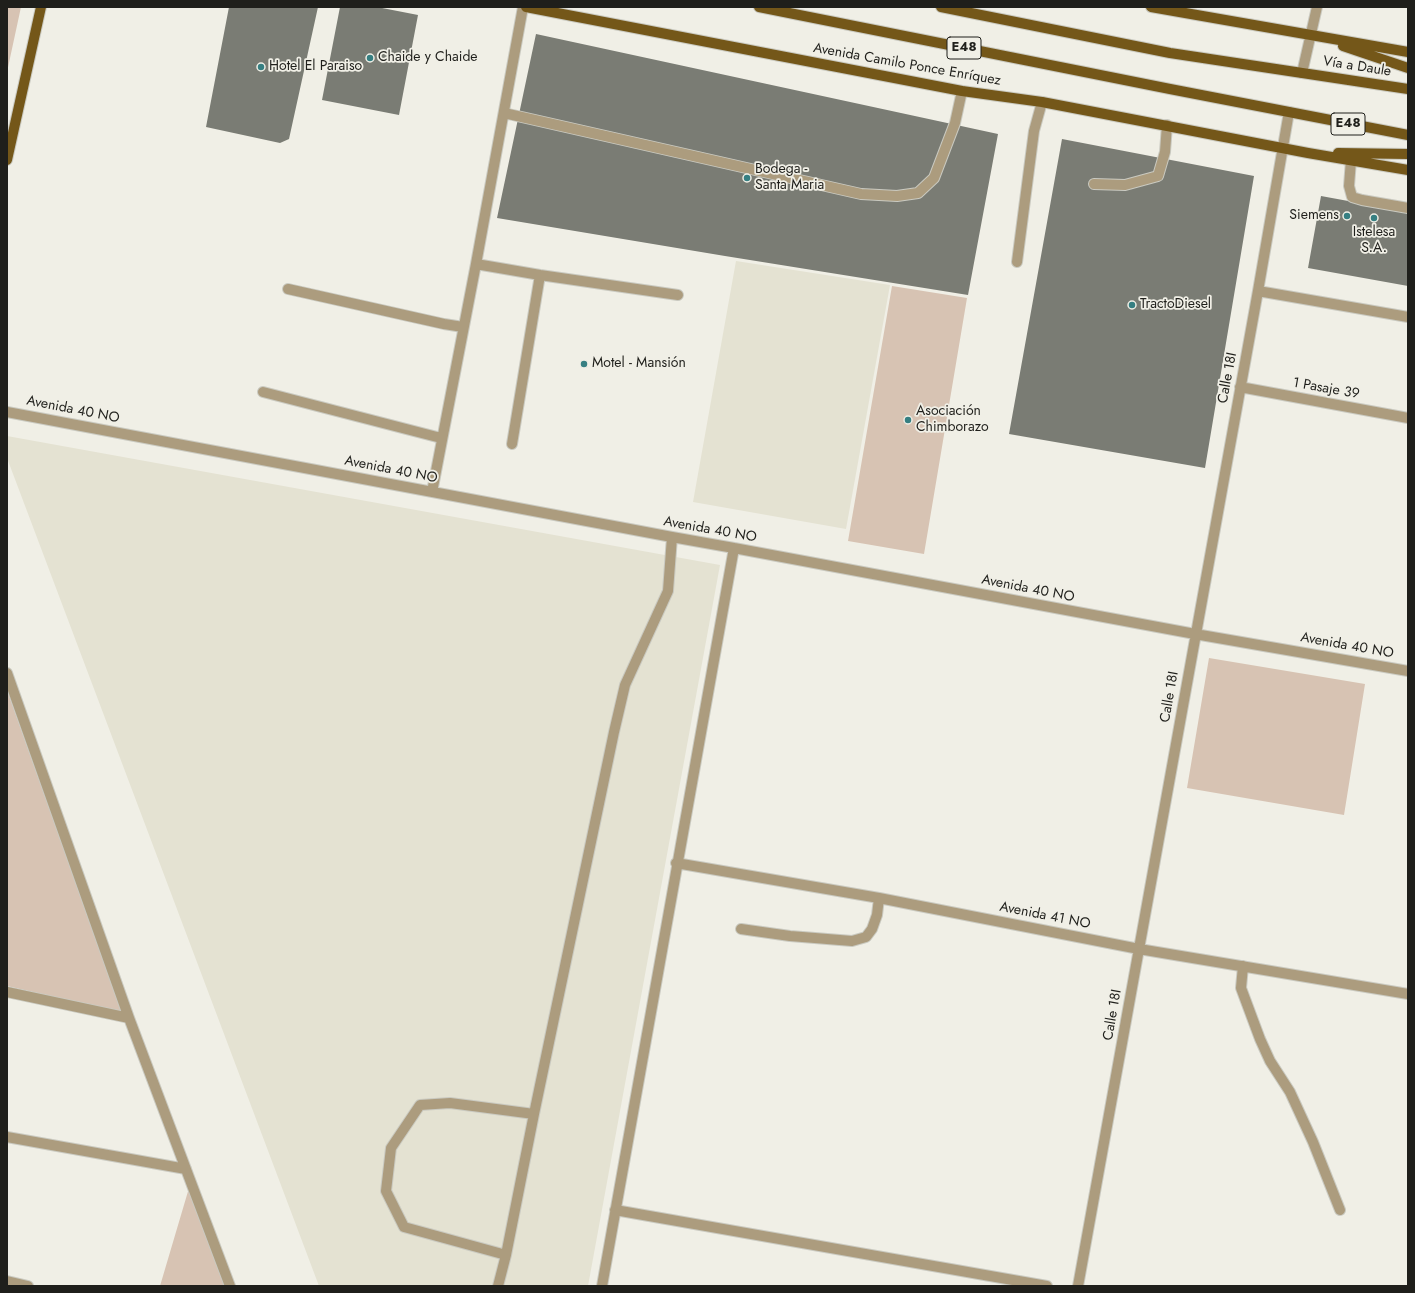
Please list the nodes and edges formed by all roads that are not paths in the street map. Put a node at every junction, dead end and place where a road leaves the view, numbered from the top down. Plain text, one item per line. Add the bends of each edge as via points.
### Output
1 (41, 7) edge
2 (524, 7) edge
3 (561, 7) edge
4 (759, 7) edge
5 (941, 7) edge
6 (1151, 7) edge
7 (1316, 7) edge
8 (567, 16) junction
9 (1311, 35) junction
10 (1408, 52) edge
11 (1408, 68) edge
12 (1302, 73) junction
13 (1408, 89) edge
14 (962, 91) junction
15 (1042, 102) junction
16 (1289, 112) junction
17 (504, 113) junction
18 (1167, 125) junction
19 (1408, 135) edge
20 (1283, 148) junction
21 (1308, 153) junction
22 (1408, 154) edge
23 (7, 160) edge
24 (1351, 160) junction
25 (1408, 170) edge
26 (1094, 184) dead end
27 (1408, 208) edge
28 (1017, 262) dead end
29 (476, 264) junction
30 (540, 275) junction
31 (288, 289) dead end
32 (1258, 291) junction
33 (678, 295) dead end
34 (1408, 317) edge
35 (463, 327) junction
36 (1240, 387) junction
37 (263, 392) dead end
38 (7, 412) edge
39 (1408, 418) edge
40 (441, 438) junction
41 (512, 444) dead end
42 (432, 492) junction
43 (672, 538) junction
44 (734, 548) junction
45 (1195, 634) junction
46 (1408, 671) edge
47 (7, 673) edge
48 (676, 863) junction
49 (879, 898) junction
50 (740, 928) dead end
51 (1139, 949) junction
52 (1244, 966) junction
53 (7, 992) edge
54 (1408, 994) edge
55 (129, 1018) junction
56 (534, 1114) junction
57 (7, 1137) edge
58 (186, 1169) junction
59 (615, 1210) junction
60 (1340, 1210) dead end
61 (506, 1255) junction
62 (7, 1281) edge
63 (28, 1286) edge
64 (230, 1286) edge
65 (498, 1286) edge
66 (602, 1286) edge
67 (1047, 1286) edge
68 (1078, 1286) edge

1 - 23 main road
2 - 8 main road, Avenida Camilo Ponce Enríquez
2 - 17 street
3 - 8 main road
4 - 16 main road, Avenida Camilo Ponce Enríquez / E48
5 - 12 main road via 1170,52
6 - 9 main road
7 - 9 street
8 - 14 main road, Avenida Camilo Ponce Enríquez
9 - 10 main road, Vía a Daule
9 - 11 main road
9 - 12 street
12 - 13 main road, Vía a Daule
14 - 15 main road, Avenida Camilo Ponce Enríquez
14 - 17 street via 955,123 934,178 918,193 897,196 861,194
15 - 18 main road, Avenida Camilo Ponce Enríquez
15 - 28 street via 1034,131
16 - 19 main road, E48
16 - 20 street, Calle 18I
17 - 29 street
18 - 20 main road, Avenida Camilo Ponce Enríquez
18 - 26 street via 1165,152 1158,176 1125,185
20 - 21 main road
20 - 32 street, Calle 18I
21 - 22 main road
21 - 24 main road
24 - 25 main road
24 - 27 street via 1352,197
29 - 30 street
29 - 35 street
30 - 33 street
30 - 41 street
31 - 35 street
32 - 34 street
32 - 36 street, Calle 18I
35 - 40 street
36 - 39 street, 1 Pasaje 39
36 - 45 street, Calle 18I
37 - 40 street
38 - 42 street, Avenida 40 NO
40 - 42 street
42 - 43 street, Avenida 40 NO
43 - 44 street, Avenida 40 NO
43 - 56 street via 668,591 625,686
44 - 45 street, Avenida 40 NO
44 - 48 street
45 - 46 street, Avenida 40 NO
45 - 51 street, Calle 18I
47 - 55 street
48 - 49 street, Avenida 41 NO
48 - 59 street
49 - 50 street via 872,929 866,937 852,941 790,936
49 - 51 street, Avenida 41 NO
51 - 52 street, Avenida 41 NO
51 - 68 street, Calle 18I
52 - 54 street, Avenida 41 NO
52 - 60 street via 1241,988 1260,1039 1270,1061 1290,1092
53 - 55 street
55 - 58 street
56 - 61 street
56 - 61 street via 450,1102 420,1105 392,1148 386,1191 404,1228
57 - 58 street
58 - 64 street
59 - 66 street
59 - 67 street
61 - 65 street
62 - 63 street

